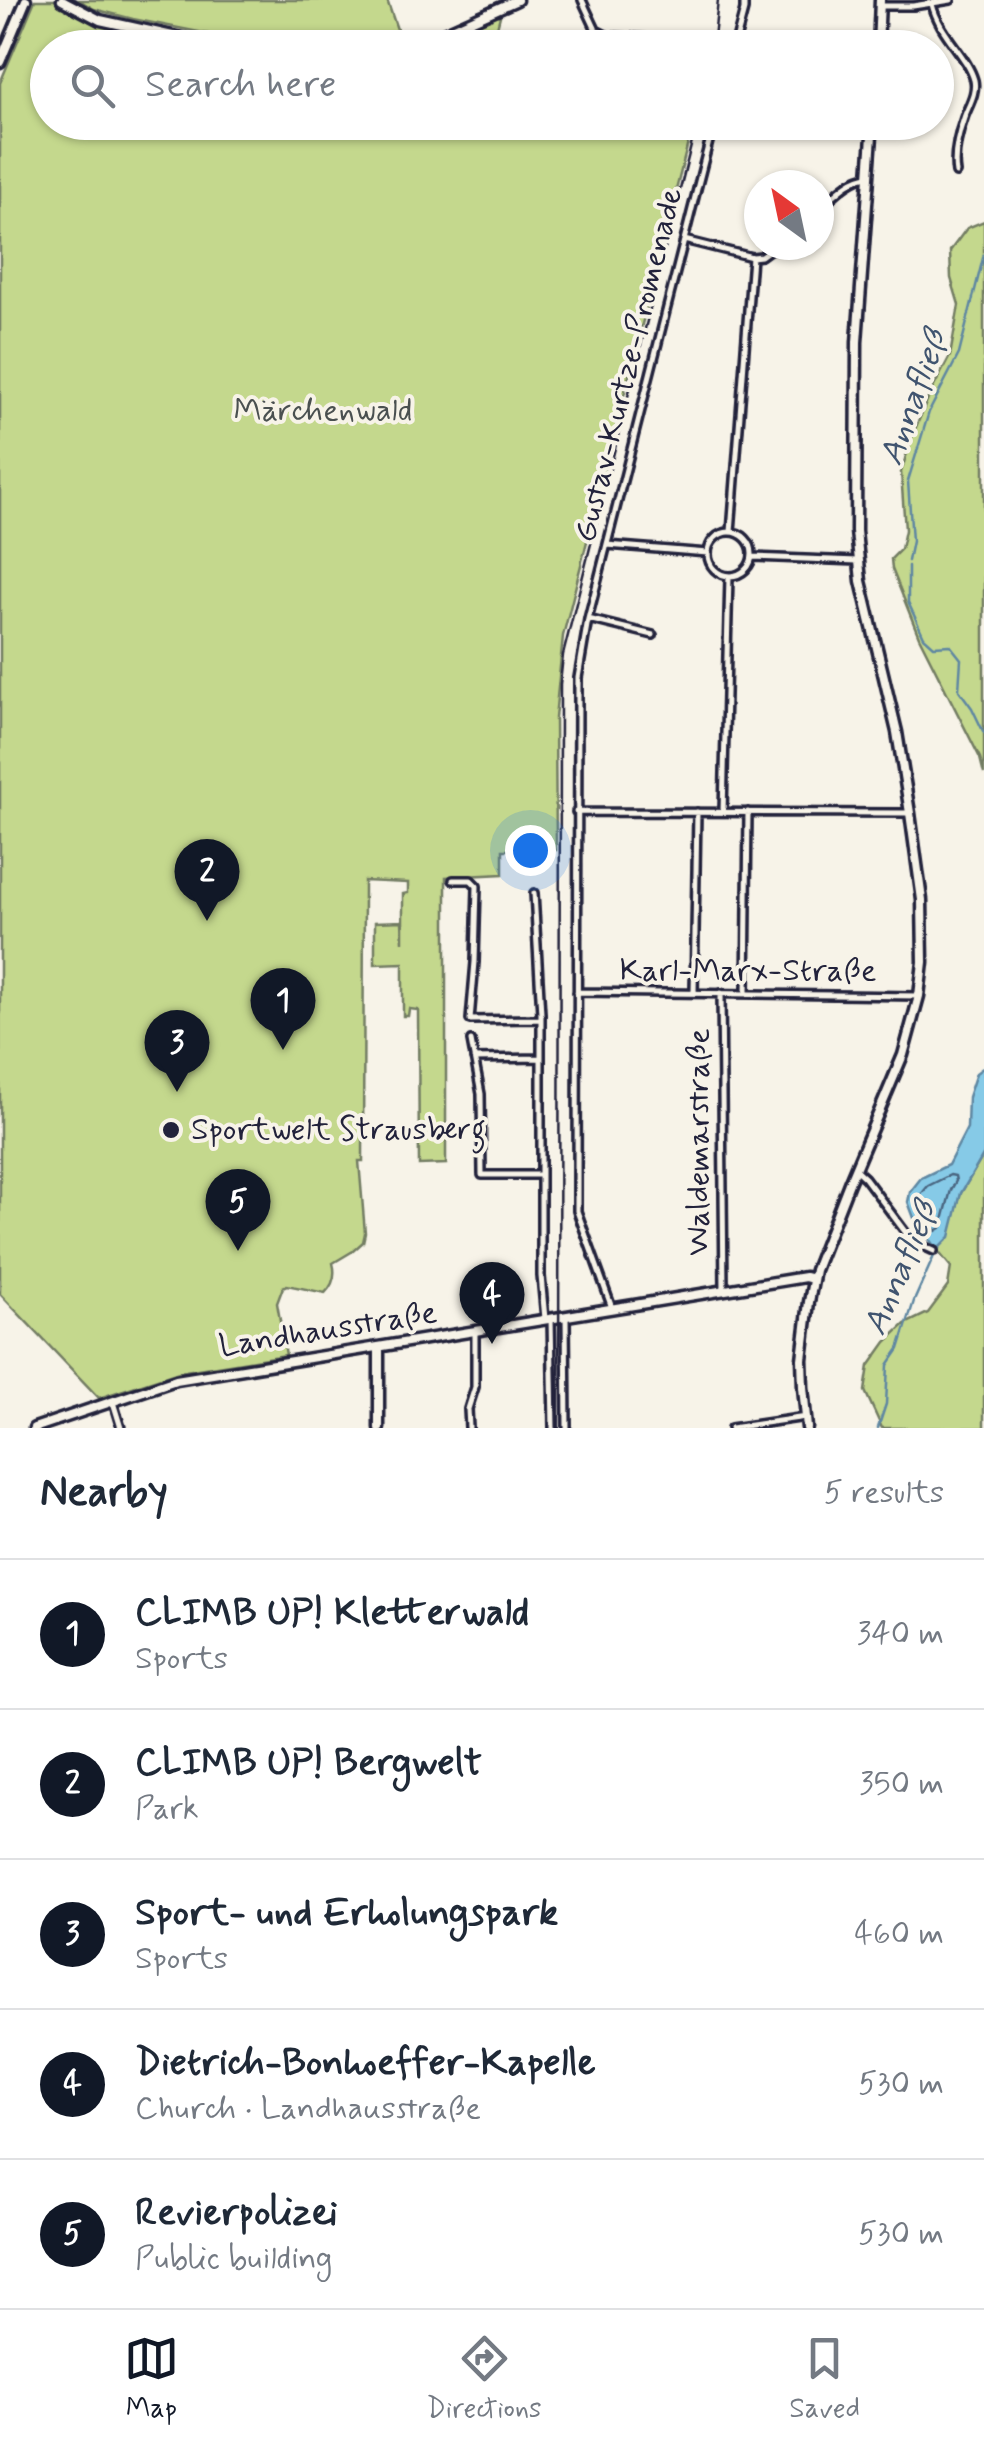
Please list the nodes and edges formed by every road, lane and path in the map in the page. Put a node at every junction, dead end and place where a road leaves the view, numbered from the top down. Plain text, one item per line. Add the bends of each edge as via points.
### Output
1 (26, 0) edge
2 (62, 0) edge
3 (518, 0) edge
4 (582, 0) edge
5 (744, 0) edge
6 (951, 0) edge
7 (880, 3) edge
8 (932, 4) junction
9 (145, 30) edge
10 (450, 30) edge
11 (598, 30) edge
12 (739, 30) edge
13 (879, 30) edge
14 (944, 30) edge
15 (954, 47) edge
16 (0, 62) edge
17 (709, 140) edge
18 (872, 140) edge
19 (956, 173) dead end
20 (870, 176) junction
21 (834, 197) edge
22 (684, 240) junction
23 (744, 255) edge
24 (752, 260) edge
25 (732, 532) junction
26 (606, 545) junction
27 (708, 553) junction
28 (752, 556) junction
29 (858, 561) junction
30 (729, 576) junction
31 (588, 619) junction
32 (653, 635) dead end
33 (576, 812) junction
34 (697, 812) junction
35 (723, 812) junction
36 (748, 812) junction
37 (910, 813) junction
38 (453, 880) dead end
39 (534, 894) dead end
40 (576, 992) junction
41 (694, 993) junction
42 (721, 993) junction
43 (746, 994) junction
44 (919, 996) junction
45 (540, 1019) junction
46 (471, 1041) dead end
47 (540, 1058) junction
48 (474, 1059) junction
49 (854, 1169) junction
50 (541, 1175) junction
51 (934, 1251) dead end
52 (814, 1278) junction
53 (724, 1290) junction
54 (612, 1308) junction
55 (566, 1316) junction
56 (548, 1319) junction
57 (475, 1331) junction
58 (379, 1347) junction
59 (112, 1400) junction
60 (806, 1417) junction
61 (34, 1428) edge
62 (121, 1428) edge
63 (379, 1428) edge
64 (468, 1428) edge
65 (553, 1428) edge
66 (567, 1428) edge
67 (731, 1428) edge
68 (807, 1428) edge

1 - 16 main road
2 - 9 main road via 100,20
3 - 10 main road
4 - 11 street
5 - 12 street
6 - 8 street
7 - 8 street
7 - 13 main road
8 - 14 street
15 - 19 street via 974,83
17 - 22 street, Gustav-Kurtze-Promenade
18 - 20 main road
20 - 21 street
20 - 29 main road via 857,342
22 - 23 street
22 - 26 street, Gustav-Kurtze-Promenade
24 - 25 street
25 - 27 street via 712,541
25 - 28 street via 749,543
26 - 27 street
26 - 31 street, Gustav-Kurtze-Promenade
27 - 30 street via 715,570
28 - 29 street
28 - 30 street via 747,569
29 - 37 main road
30 - 35 street
31 - 32 street
31 - 33 street, Gustav-Kurtze-Promenade via 578,678
33 - 34 street
33 - 40 street, Gustav-Kurtze-Promenade
34 - 35 street
34 - 41 street, Waldemarstraße
35 - 36 street
36 - 37 street
36 - 43 street, Waldemarstraße
37 - 44 main road via 922,911
38 - 45 street via 477,886 470,1020
39 - 45 street
40 - 41 street, Karl-Marx-Straße
40 - 54 street, Gustav-Kurtze-Promenade via 577,1210
41 - 42 street, Karl-Marx-Straße
42 - 43 street, Karl-Marx-Straße
42 - 53 street, Waldemarstraße
43 - 44 street, Karl-Marx-Straße
44 - 49 main road via 903,1055
45 - 47 street
46 - 48 street
47 - 48 street
47 - 50 street
48 - 50 street via 482,1175
49 - 51 street via 912,1241
49 - 52 main road
50 - 56 street
52 - 53 main road, Landhausstraße
52 - 60 main road via 802,1359
53 - 54 main road, Landhausstraße
54 - 55 main road, Landhausstraße
55 - 56 main road, Landhausstraße
55 - 66 street
56 - 57 main road, Landhausstraße
56 - 65 street
57 - 58 main road, Landhausstraße
57 - 64 street
58 - 59 main road, Landhausstraße via 176,1380
58 - 63 main road
59 - 61 main road, Landhausstraße
59 - 62 street
60 - 67 street
60 - 68 main road

